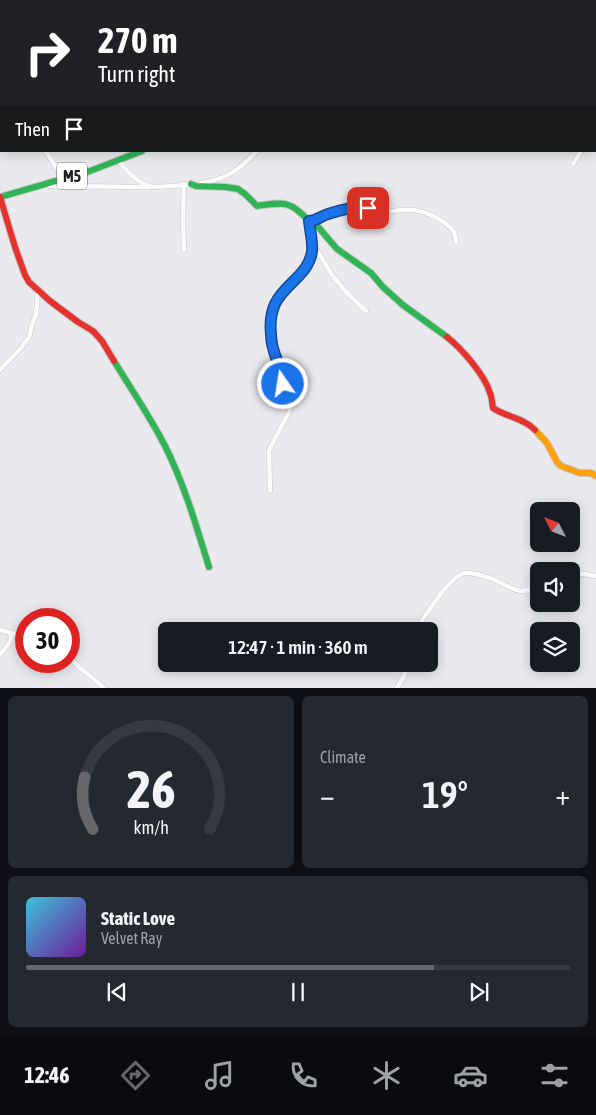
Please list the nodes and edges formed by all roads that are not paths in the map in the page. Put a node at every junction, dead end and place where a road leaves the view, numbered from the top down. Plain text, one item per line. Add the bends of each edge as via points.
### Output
1 (46, 152) edge
2 (140, 152) edge
3 (256, 152) edge
4 (579, 152) edge
5 (119, 161) junction
6 (573, 164) dead end
7 (63, 179) junction
8 (187, 184) junction
9 (44, 185) junction
10 (150, 187) junction
11 (0, 197) edge
12 (311, 221) junction
13 (312, 242) junction
14 (456, 242) dead end
15 (184, 250) dead end
16 (38, 291) junction
17 (366, 311) dead end
18 (0, 370) edge
19 (286, 381) junction
20 (270, 405) dead end
21 (596, 476) edge
22 (270, 491) dead end
23 (209, 567) dead end
24 (580, 573) edge
25 (596, 576) edge
26 (530, 590) edge
27 (421, 622) edge
28 (0, 630) edge
29 (11, 633) junction
30 (15, 634) edge
31 (0, 654) edge
32 (80, 668) edge
33 (406, 672) edge
34 (104, 688) edge
35 (397, 688) edge

1 - 7 street
2 - 5 main road, M5
3 - 8 street via 227,176 205,183
4 - 6 street
5 - 7 main road, M5
5 - 10 street
7 - 9 main road, M5
8 - 10 street
8 - 12 main road via 230,187 242,192 258,206 278,202 289,204
8 - 15 street
9 - 10 street
9 - 11 main road, M5
11 - 16 main road via 25,275
12 - 13 street
12 - 14 street via 326,214 362,207 384,211 420,210 452,228
12 - 21 main road via 337,249 365,268 383,287 451,340 482,376 493,408 532,427 561,466
13 - 17 street via 341,286
13 - 19 street via 307,266 274,306 270,336
16 - 18 street via 36,318 29,337
16 - 23 main road via 94,331 102,341 165,446 189,502
19 - 20 street
19 - 22 street via 291,406 268,450
24 - 25 street
26 - 27 street via 518,592 491,579 462,574 446,587
28 - 29 street
29 - 30 street
29 - 31 street via 10,642
32 - 34 street
33 - 35 street

